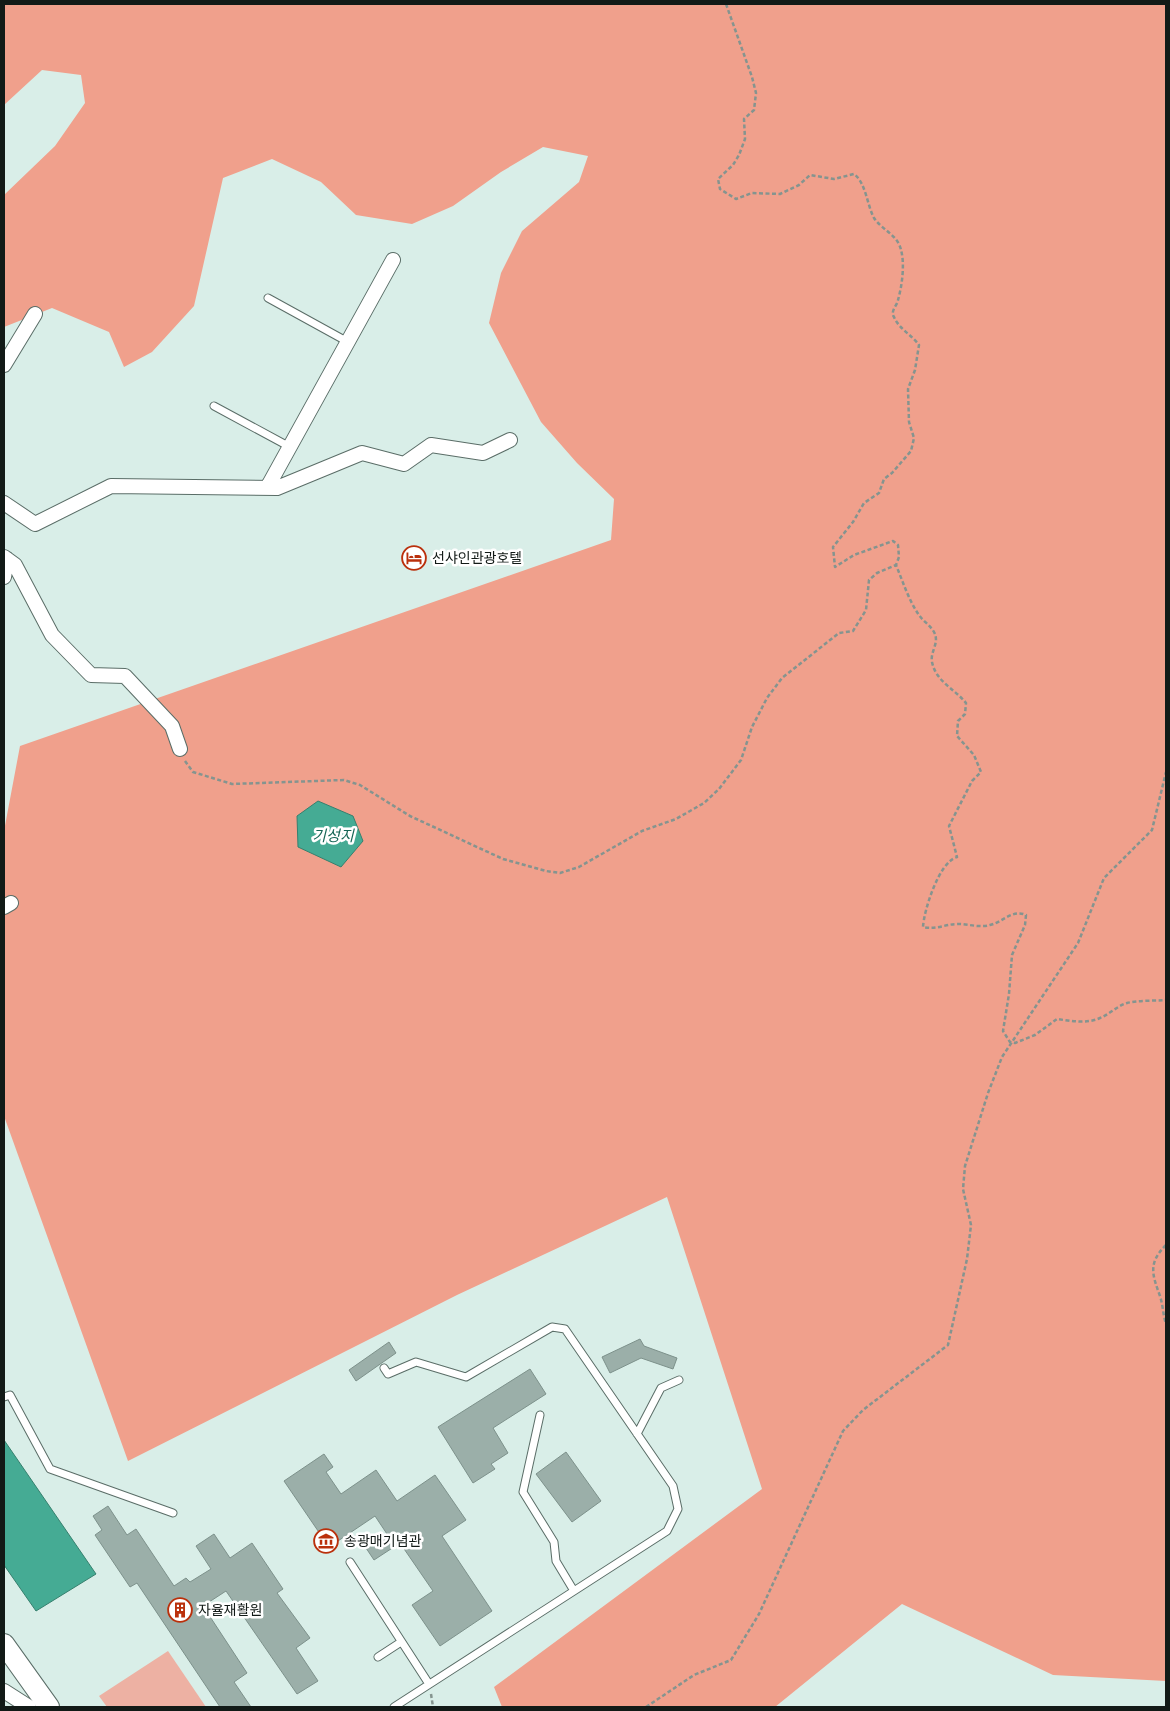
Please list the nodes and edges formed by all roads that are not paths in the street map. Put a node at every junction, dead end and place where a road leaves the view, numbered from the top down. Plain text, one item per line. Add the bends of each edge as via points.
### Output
1 (393, 260) dead end
2 (268, 298) dead end
3 (35, 314) dead end
4 (348, 342) junction
5 (4, 365) edge
6 (214, 406) dead end
7 (510, 440) dead end
8 (290, 447) junction
9 (267, 488) junction
10 (4, 503) edge
11 (5, 558) edge
12 (4, 577) edge
13 (180, 749) road end
14 (384, 1368) dead end
15 (679, 1380) dead end
16 (4, 1397) edge
17 (540, 1416) dead end
18 (637, 1434) junction
19 (173, 1513) dead end
20 (350, 1562) dead end
21 (574, 1591) junction
22 (401, 1642) junction
23 (4, 1644) edge
24 (378, 1657) dead end
25 (429, 1684) junction
26 (4, 1691) edge
27 (29, 1707) edge
28 (49, 1707) edge
29 (394, 1707) edge

1 - 4 street
2 - 4 lane
3 - 5 street
4 - 8 street
6 - 8 lane
7 - 9 street via 483,453 430,445 404,464 362,452 277,488
8 - 9 street
9 - 10 street via 111,486 36,524
11 - 12 street
11 - 13 street via 15,565 52,635 91,676 125,676 172,726
14 - 18 lane via 388,1374 416,1362 466,1377 552,1327 565,1330
15 - 18 lane via 661,1388
16 - 19 lane via 10,1395 50,1470
17 - 21 lane via 523,1492 554,1542 556,1561
18 - 21 lane via 673,1486 678,1509 667,1531
20 - 22 lane
21 - 25 lane
22 - 24 lane
22 - 25 lane
23 - 28 main road
25 - 29 lane
26 - 27 street

